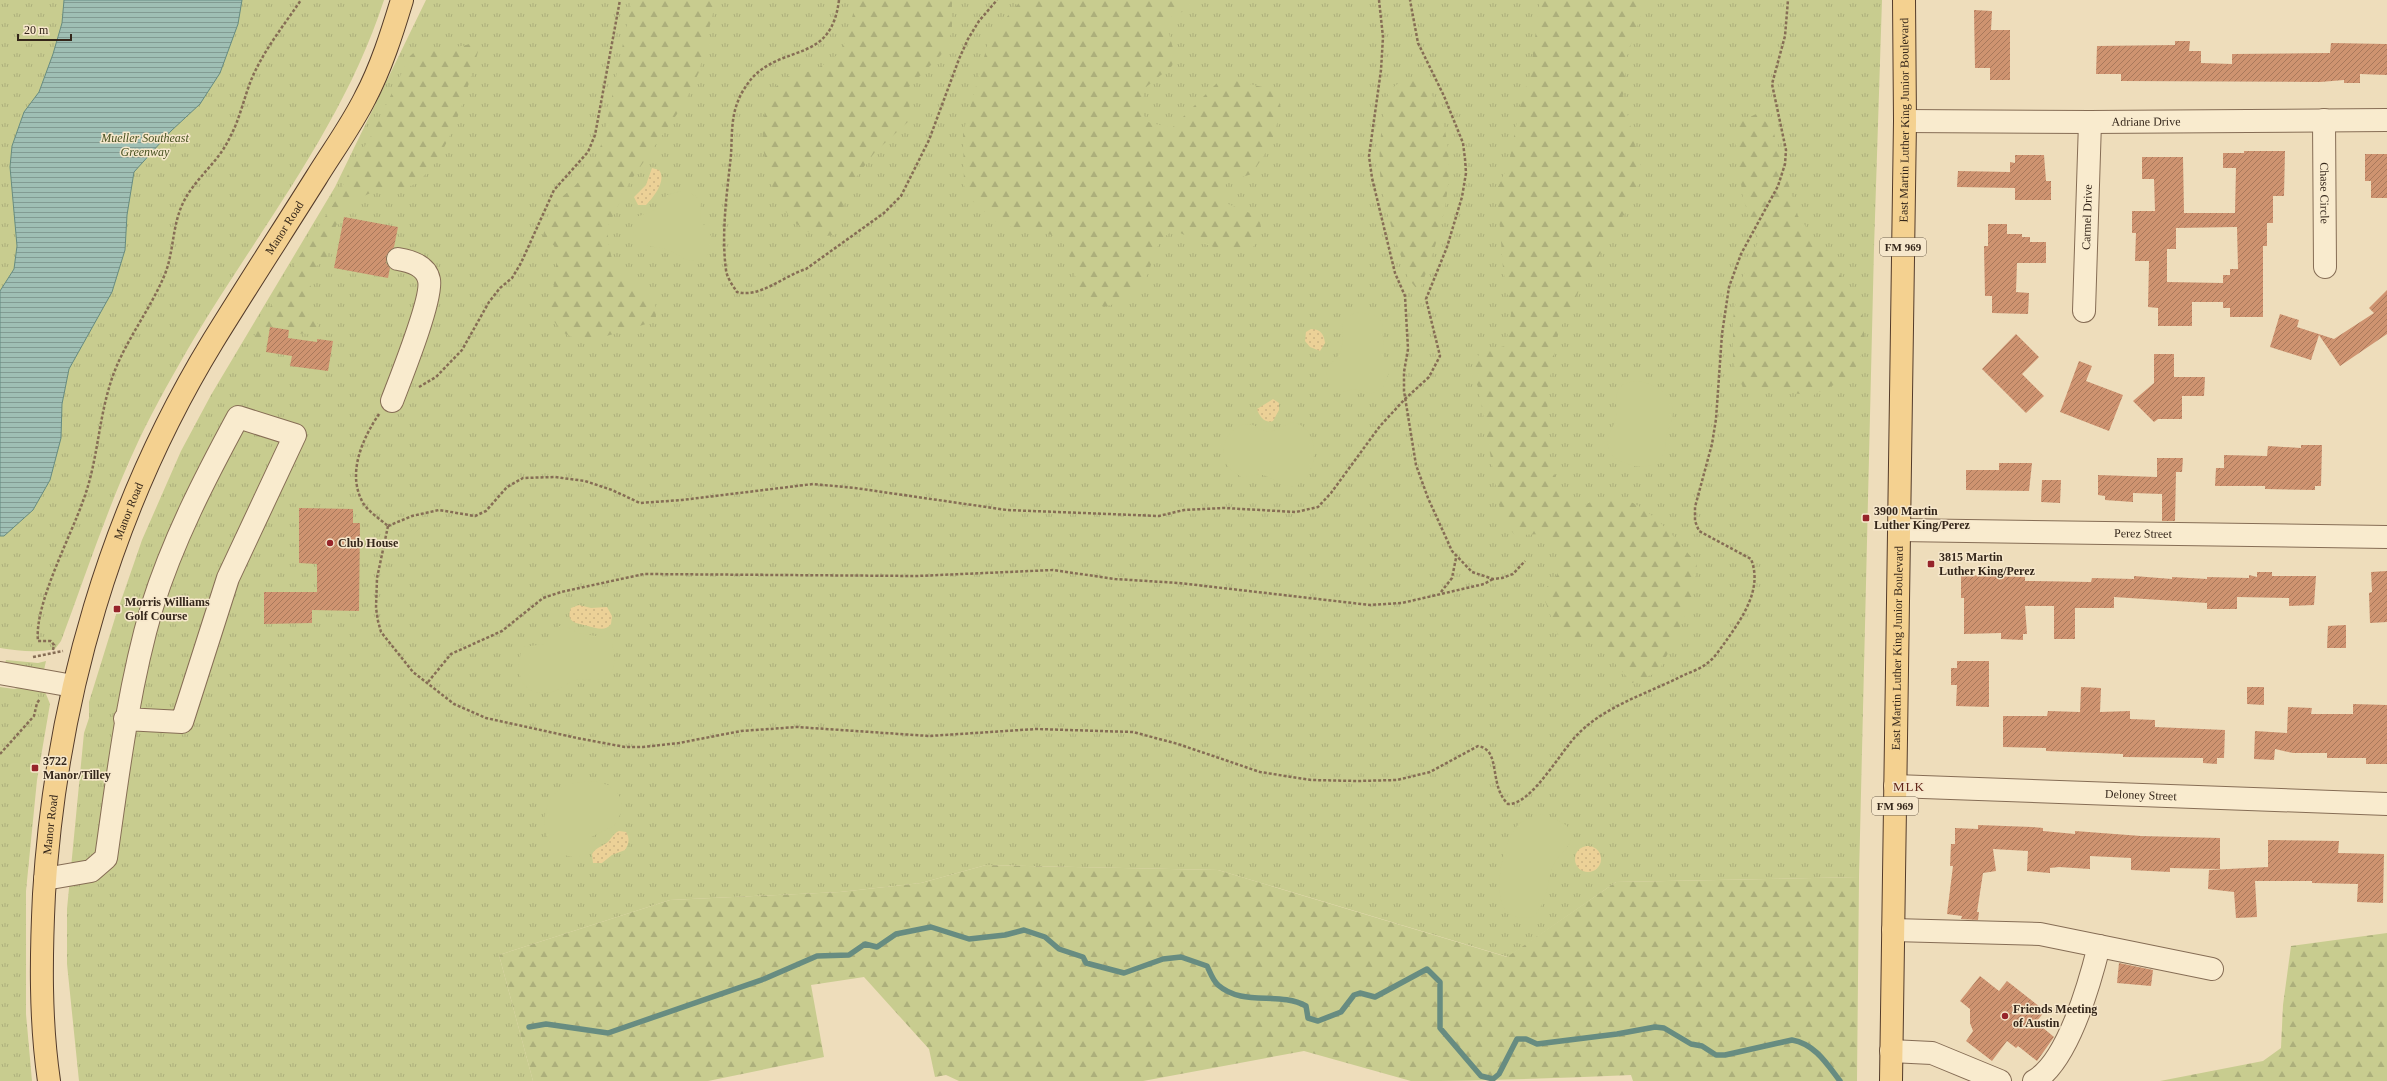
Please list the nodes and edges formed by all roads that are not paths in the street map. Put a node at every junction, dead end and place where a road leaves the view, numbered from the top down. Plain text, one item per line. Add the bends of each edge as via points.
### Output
1 (402, 0) edge
2 (1904, 0) edge
3 (2324, 120) junction
4 (2387, 120) edge
5 (1905, 121) junction
6 (2090, 122) junction
7 (398, 259) dead end
8 (2325, 267) dead end
9 (2084, 311) dead end
10 (392, 401) road end
11 (1899, 530) junction
12 (2387, 537) edge
13 (0, 673) edge
14 (73, 686) junction
15 (126, 720) junction
16 (1895, 786) junction
17 (2387, 804) edge
18 (45, 880) junction
19 (1893, 930) junction
20 (2099, 946) junction
21 (2212, 969) dead end
22 (1892, 1051) junction
23 (49, 1081) edge
24 (1891, 1081) edge
25 (2000, 1081) edge
26 (2034, 1081) edge

1 - 14 main road, Manor Road via 365,98 212,342 170,417 139,483 114,551
2 - 5 main road, East Martin Luther King Junior Boulevard / FM 969
3 - 4 street, Adriane Drive
3 - 6 street, Adriane Drive
3 - 8 street, Chase Circle
5 - 6 street, Adriane Drive
5 - 11 main road, East Martin Luther King Junior Boulevard / FM 969
6 - 9 street, Carmel Drive
7 - 10 street via 409,260 424,268 429,280 420,319
11 - 12 street, Perez Street
11 - 16 main road, East Martin Luther King Junior Boulevard / FM 969
13 - 14 street
14 - 18 main road, Manor Road via 59,751
15 - 15 street via 182,722 228,578 295,435 238,417 192,502 155,600
15 - 18 street via 106,858 91,871
16 - 17 street, Deloney Street
16 - 19 main road, East Martin Luther King Junior Boulevard / FM 969
18 - 23 main road, Manor Road via 41,949
19 - 20 street via 2040,934
19 - 22 main road, East Martin Luther King Junior Boulevard / FM 969
20 - 21 street
20 - 26 street via 2089,986 2069,1036 2042,1076
22 - 24 main road, East Martin Luther King Junior Boulevard / FM 969
22 - 25 street via 1932,1053

